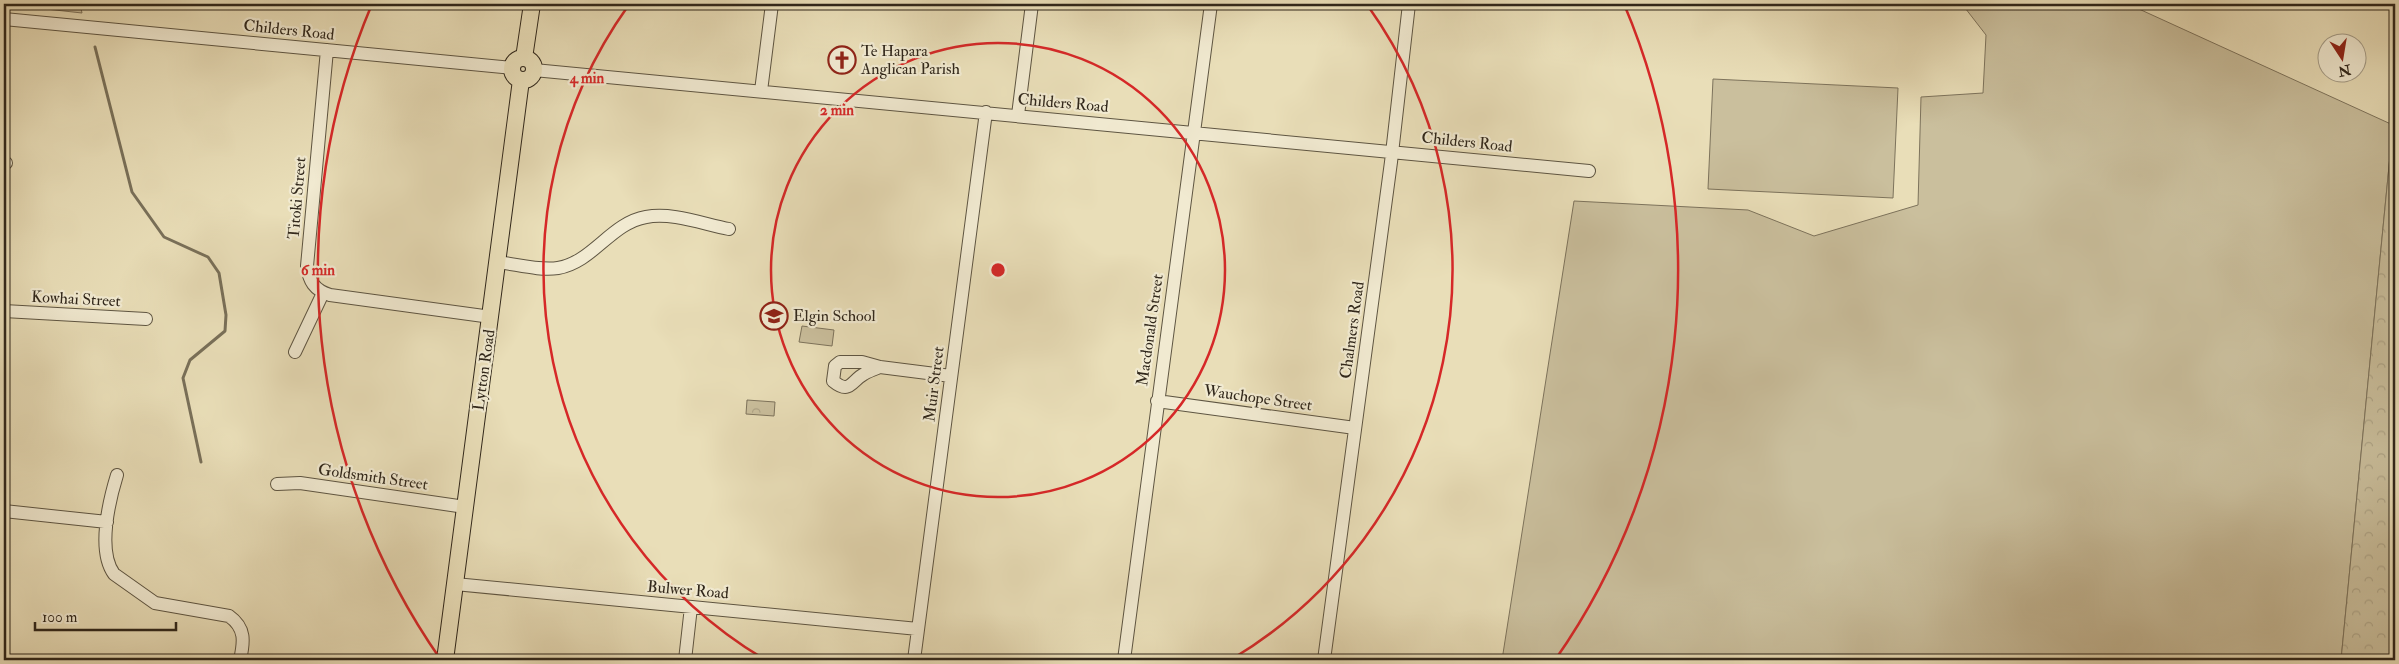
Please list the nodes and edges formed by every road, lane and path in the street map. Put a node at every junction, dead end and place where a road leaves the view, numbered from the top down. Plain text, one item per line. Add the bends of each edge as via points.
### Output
1 (532, 4) edge
2 (772, 4) edge
3 (1032, 4) edge
4 (1211, 4) edge
5 (1409, 4) edge
6 (4, 20) edge
7 (327, 50) junction
8 (523, 69) junction
9 (761, 91) junction
10 (986, 112) junction
11 (1018, 115) junction
12 (1194, 132) junction
13 (1392, 151) junction
14 (1589, 171) dead end
15 (729, 229) dead end
16 (497, 262) junction
17 (323, 293) junction
18 (4, 311) edge
19 (491, 317) junction
20 (146, 319) dead end
21 (296, 352) dead end
22 (880, 367) dead end
23 (951, 376) junction
24 (1157, 401) junction
25 (1355, 428) junction
26 (117, 475) dead end
27 (277, 484) dead end
28 (465, 507) junction
29 (4, 511) edge
30 (108, 522) junction
31 (455, 584) junction
32 (691, 607) junction
33 (918, 629) junction
34 (240, 660) edge
35 (445, 660) edge
36 (685, 660) edge
37 (914, 660) edge
38 (1124, 660) edge
39 (1324, 660) edge

1 - 8 main road, Lytton Road
2 - 9 street
3 - 11 street
4 - 12 street, Macdonald Street
5 - 13 street, Chalmers Road
6 - 7 street, Childers Road
7 - 8 street, Childers Road
7 - 17 street, Titoki Street via 307,266 310,281
8 - 9 street, Childers Road
8 - 16 main road, Lytton Road
9 - 10 street, Childers Road
10 - 11 street, Childers Road
10 - 23 street, Muir Street
11 - 12 street, Childers Road
12 - 13 street, Childers Road
12 - 24 street, Macdonald Street
13 - 14 street, Childers Road
13 - 25 street, Chalmers Road
15 - 16 street via 672,217 648,216 624,224 566,266 547,268
16 - 19 main road, Lytton Road
17 - 19 street
17 - 21 street
18 - 20 street, Kowhai Street
19 - 28 main road, Lytton Road
22 - 23 street
23 - 33 street, Muir Street
24 - 25 street, Wauchope Street
24 - 38 street, Macdonald Street
25 - 39 street, Chalmers Road
26 - 30 street
27 - 28 street, Goldsmith Street via 300,483
28 - 31 main road, Lytton Road
29 - 30 street
30 - 34 street via 105,555 114,574 155,603 230,616 243,632
31 - 32 street, Bulwer Road
31 - 35 main road, Lytton Road
32 - 33 street, Bulwer Road
32 - 36 street
33 - 37 street, Muir Street

